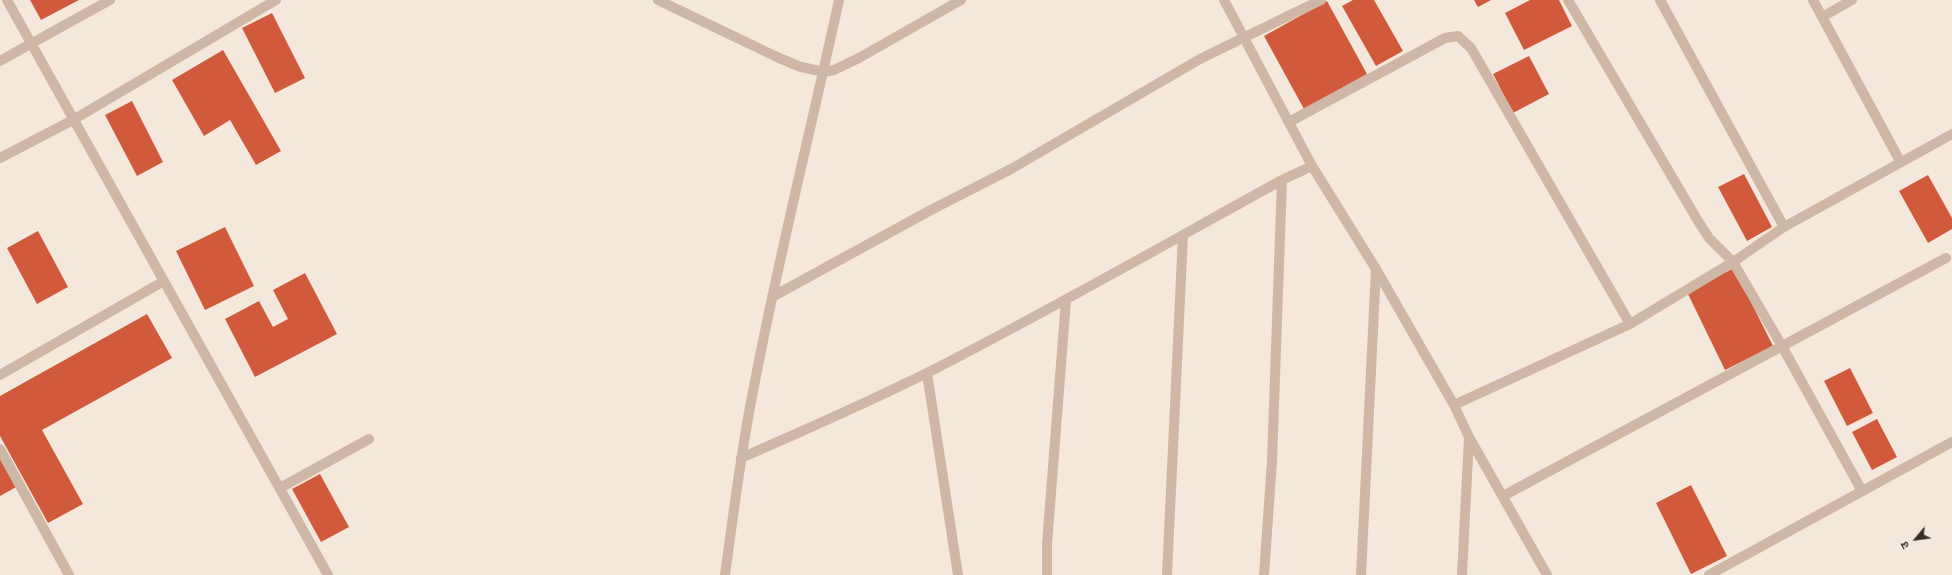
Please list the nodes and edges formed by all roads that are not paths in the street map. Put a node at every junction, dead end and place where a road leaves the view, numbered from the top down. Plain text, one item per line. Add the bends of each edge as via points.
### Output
1 (7, 0) edge
2 (110, 0) edge
3 (276, 0) edge
4 (658, 0) edge
5 (839, 0) edge
6 (961, 0) edge
7 (1224, 0) edge
8 (1321, 0) edge
9 (1568, 0) edge
10 (1660, 0) edge
11 (1813, 0) edge
12 (1852, 0) edge
13 (1822, 17) junction
14 (1244, 38) junction
15 (32, 44) junction
16 (0, 61) edge
17 (824, 72) junction
18 (73, 120) junction
19 (1289, 122) junction
20 (1952, 134) edge
21 (0, 158) edge
22 (1900, 162) junction
23 (1312, 166) junction
24 (1282, 180) junction
25 (1784, 227) junction
26 (1183, 235) junction
27 (1946, 258) dead end
28 (1733, 262) junction
29 (1376, 269) junction
30 (164, 281) junction
31 (772, 297) junction
32 (1066, 300) junction
33 (1630, 324) junction
34 (1782, 346) junction
35 (927, 373) junction
36 (0, 375) edge
37 (1454, 405) junction
38 (1469, 437) junction
39 (369, 439) dead end
40 (1952, 442) edge
41 (0, 449) edge
42 (741, 458) junction
43 (280, 488) junction
44 (1862, 491) junction
45 (1503, 496) junction
46 (1544, 572) edge
47 (69, 575) edge
48 (328, 575) edge
49 (725, 575) edge
50 (958, 575) edge
51 (1047, 575) edge
52 (1167, 575) edge
53 (1264, 575) edge
54 (1361, 575) edge
55 (1462, 575) edge
56 (1710, 575) edge

1 - 15 street
2 - 15 street
3 - 18 street
4 - 17 street via 779,58 801,67
5 - 17 street
6 - 17 street via 859,58
7 - 14 street
8 - 14 street
9 - 28 street via 1709,238
10 - 25 street
11 - 13 street
12 - 13 street
13 - 22 street
14 - 19 street
14 - 31 street via 1146,90 1011,169
15 - 16 street
15 - 18 street
17 - 31 street
18 - 21 street
18 - 30 street
19 - 23 street
19 - 33 street via 1445,38 1458,36 1471,48
20 - 22 street
22 - 25 street
23 - 24 street
23 - 29 street
24 - 26 street
24 - 53 street via 1273,446
25 - 28 street
26 - 32 street
26 - 52 street
27 - 34 street
28 - 33 street
28 - 34 street
29 - 37 street
29 - 54 street
30 - 36 street
30 - 43 street
31 - 42 street
32 - 35 street
32 - 51 street via 1051,485
33 - 37 street
34 - 44 street
34 - 45 street
35 - 42 street
35 - 50 street
37 - 38 street
38 - 45 street
38 - 55 street
39 - 43 street
40 - 44 street
41 - 47 street
42 - 49 street
43 - 48 street
44 - 56 street
45 - 46 street

